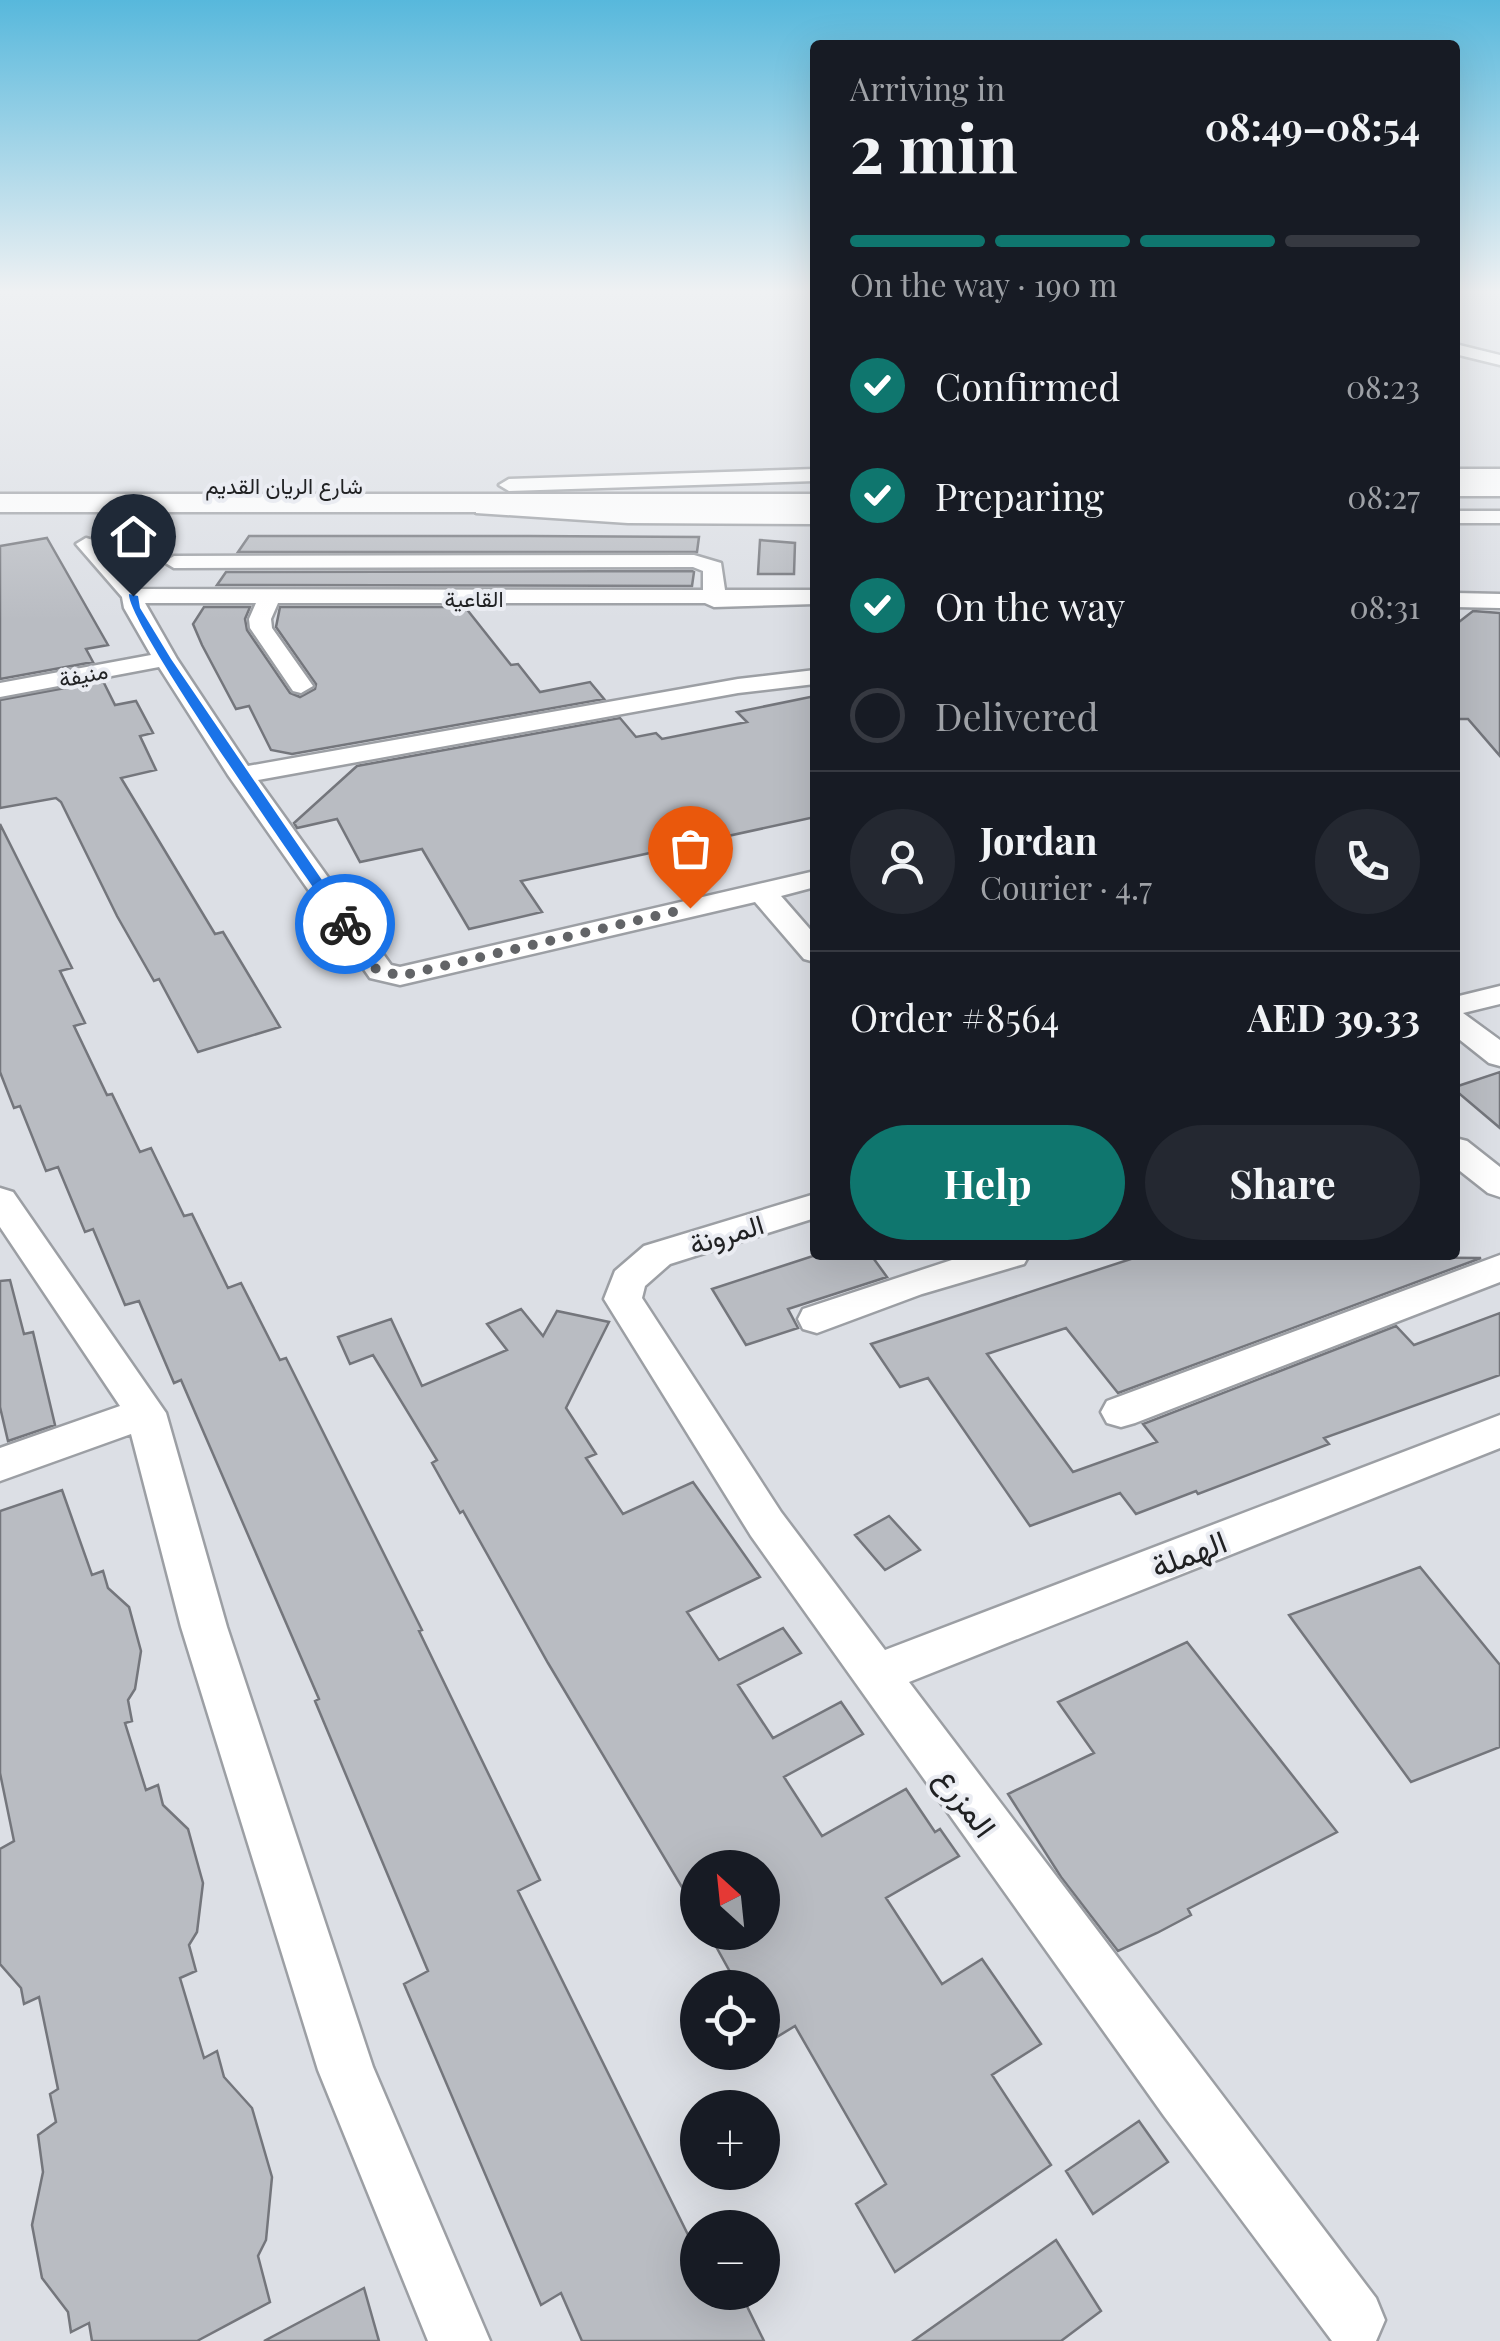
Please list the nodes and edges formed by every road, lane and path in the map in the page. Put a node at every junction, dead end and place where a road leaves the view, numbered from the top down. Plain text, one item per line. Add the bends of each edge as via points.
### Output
1 (810, 475) edge
2 (1460, 475) edge
3 (1500, 475) edge
4 (0, 484) edge
5 (508, 485) junction
6 (810, 486) edge
7 (1460, 487) edge
8 (1500, 487) edge
9 (448, 502) junction
10 (1460, 502) edge
11 (1500, 502) edge
12 (0, 503) edge
13 (810, 503) edge
14 (1460, 517) edge
15 (1500, 517) edge
16 (784, 518) junction
17 (810, 518) edge
18 (810, 528) edge
19 (86, 544) dead end
20 (174, 562) dead end
21 (133, 596) junction
22 (270, 596) junction
23 (1496, 596) edge
24 (810, 598) edge
25 (714, 600) junction
26 (1460, 600) edge
27 (165, 659) junction
28 (810, 678) edge
29 (301, 686) dead end
30 (0, 690) edge
31 (242, 775) junction
32 (810, 880) edge
33 (762, 892) junction
34 (810, 946) edge
35 (1500, 994) edge
36 (1460, 1005) edge
37 (1460, 1024) edge
38 (1500, 1056) edge
39 (1460, 1153) edge
40 (1500, 1185) edge
41 (0, 1200) edge
42 (810, 1208) edge
43 (994, 1260) edge
44 (639, 1266) joint
45 (1500, 1268) edge
46 (817, 1319) dead end
47 (1121, 1412) dead end
48 (146, 1413) junction
49 (1500, 1431) edge
50 (0, 1464) edge
51 (876, 1674) junction
52 (1354, 2320) dead end
53 (459, 2341) edge

1 - 5 street, شارع الريان القديم
2 - 3 street
4 - 5 highway, شارع الريان القديم
5 - 6 highway, شارع الريان القديم
7 - 8 highway
9 - 12 highway, شارع الريان القديم
9 - 13 highway, شارع الريان القديم
9 - 16 street, شارع الريان القديم via 504,511
10 - 11 highway
14 - 15 street
16 - 17 street, شارع الريان القديم
16 - 18 street
19 - 21 street
20 - 25 street via 694,561 714,567
21 - 22 street, القاعية
21 - 27 street
22 - 25 street, القاعية
22 - 29 street via 262,628
23 - 26 street
24 - 25 street, القاعية
27 - 30 street, منيفة
27 - 31 street
28 - 31 street
31 - 33 street via 376,969 393,976
32 - 33 street
33 - 34 street
35 - 36 street
37 - 38 street
39 - 40 street
41 - 48 street
42 - 44 street, المرونة
43 - 46 street
44 - 51 street, المزرع via 623,1299 636,1322 766,1524
45 - 47 street
48 - 50 street
48 - 53 street via 204,1627 346,2070
49 - 51 street, الهملة
51 - 52 street, المزرع

